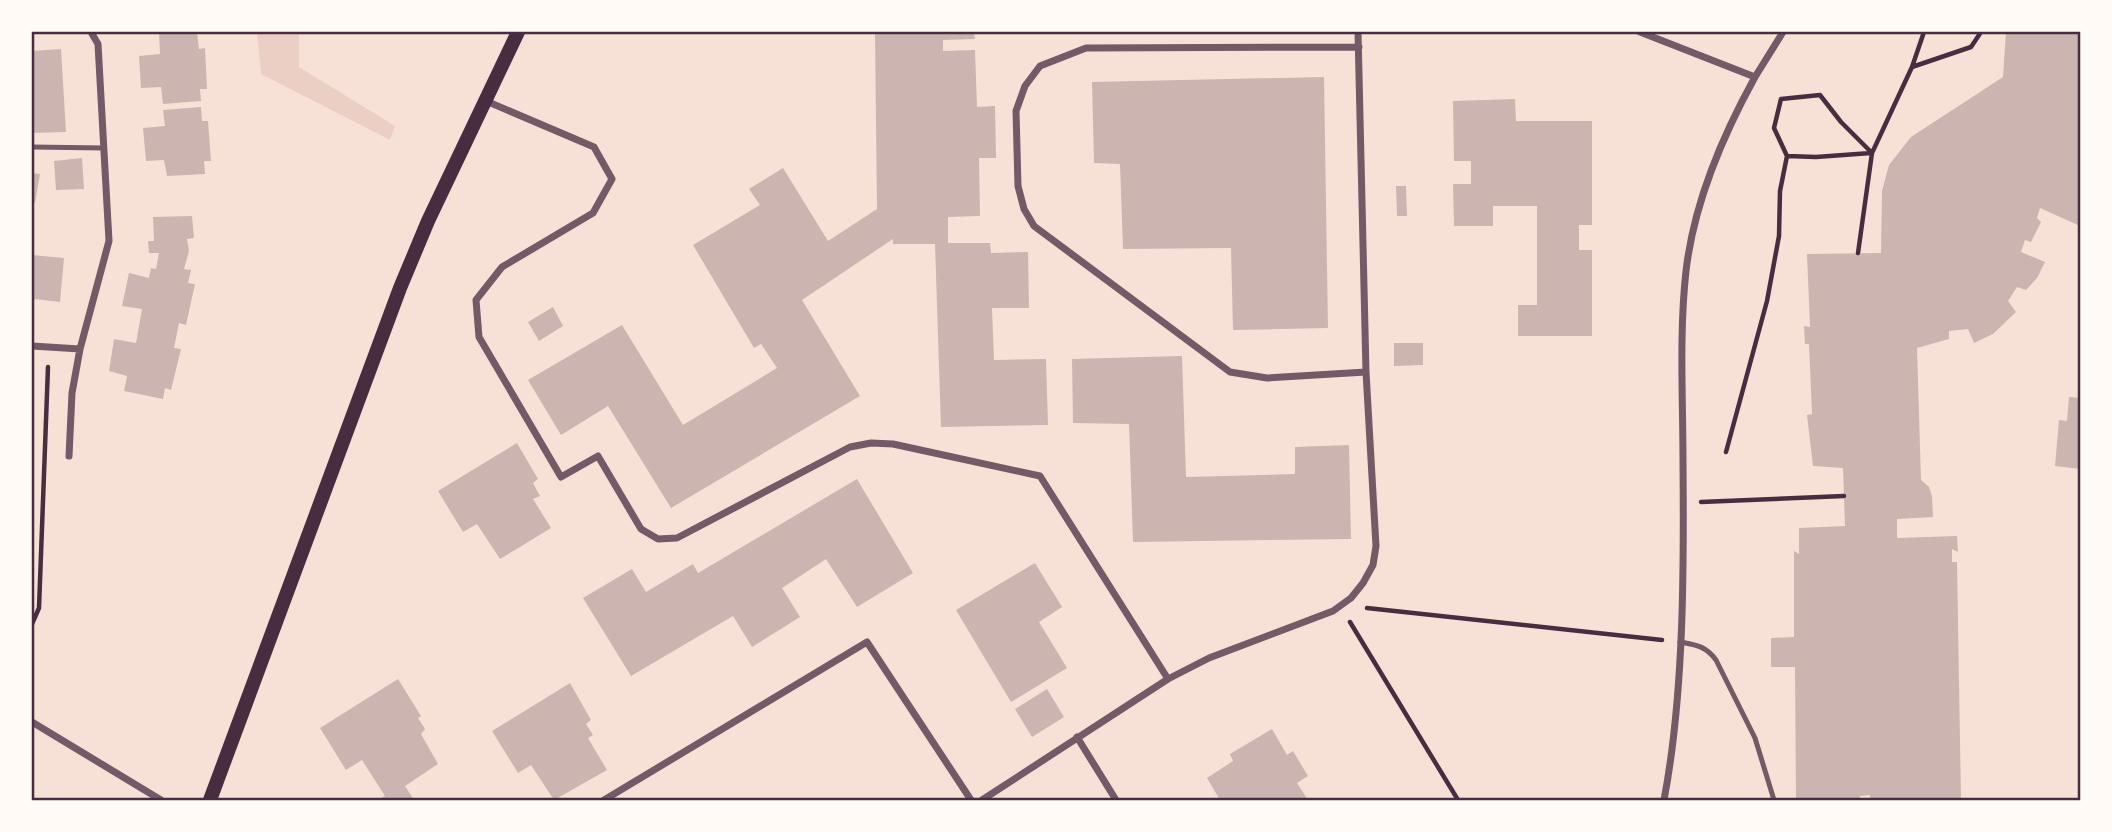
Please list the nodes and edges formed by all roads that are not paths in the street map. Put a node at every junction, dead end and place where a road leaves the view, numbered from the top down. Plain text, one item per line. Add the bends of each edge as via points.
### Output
1 (91, 32) edge
2 (518, 32) edge
3 (1358, 32) edge
4 (1640, 32) edge
5 (1783, 32) edge
6 (1359, 47) junction
7 (1755, 77) junction
8 (486, 101) junction
9 (32, 147) edge
10 (104, 148) junction
11 (32, 346) edge
12 (80, 349) junction
13 (1366, 372) junction
14 (69, 457) dead end
15 (1680, 642) junction
16 (1168, 679) junction
17 (32, 722) edge
18 (1077, 737) junction
19 (162, 800) edge
20 (210, 800) edge
21 (604, 800) edge
22 (971, 800) edge
23 (982, 800) edge
24 (1116, 800) edge
25 (1664, 800) edge
26 (1774, 800) edge

1 - 10 street via 98,44
2 - 8 main road
3 - 6 street
4 - 7 street
5 - 7 street
6 - 13 street
6 - 13 street via 1086,48 1040,66 1025,86 1016,111 1018,186 1034,226 1230,372 1267,378
7 - 15 street via 1728,126 1704,191 1686,269
8 - 16 street via 594,146 612,179 593,213 502,267 476,300 479,337 561,477 597,456 641,529 658,539 677,538 850,447 871,443 1040,476
8 - 20 main road via 400,288
9 - 10 lane
10 - 12 street via 109,241
11 - 12 street
12 - 14 street via 72,393
13 - 16 street via 1376,546 1363,583 1333,611 1209,658
15 - 25 street
15 - 26 lane via 1709,650 1716,660 1755,738
16 - 18 street
17 - 19 street
18 - 23 street
18 - 24 street
21 - 22 street via 867,642

